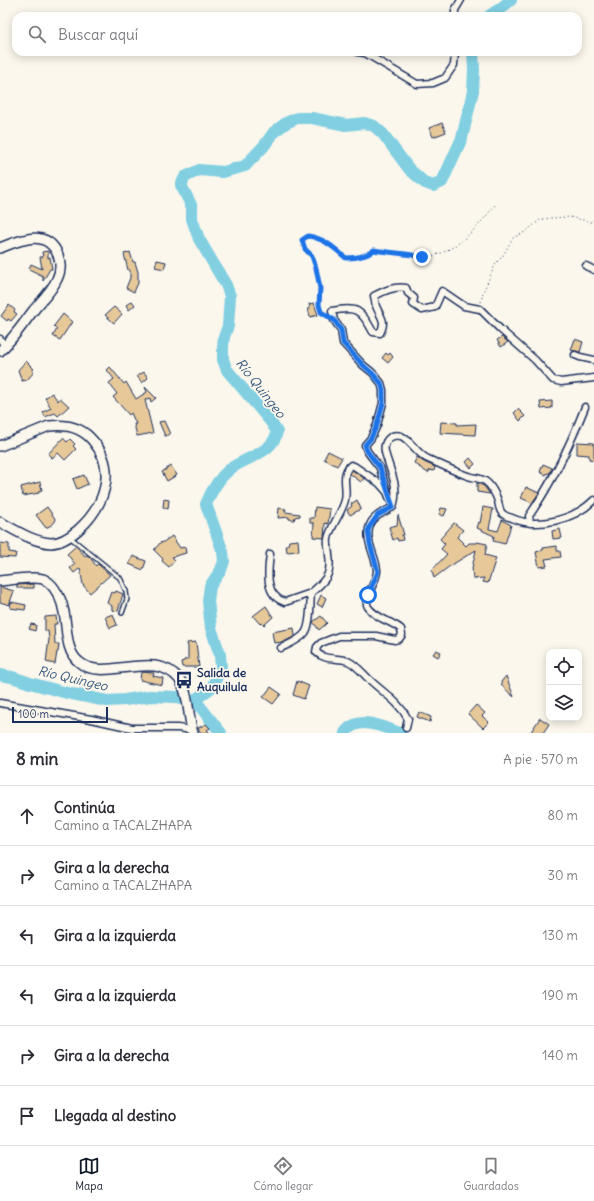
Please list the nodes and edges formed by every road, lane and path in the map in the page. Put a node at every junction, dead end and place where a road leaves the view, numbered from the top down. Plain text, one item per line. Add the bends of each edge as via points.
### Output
1 (461, 0) edge
2 (455, 12) edge
3 (370, 56) edge
4 (455, 56) edge
5 (496, 204) dead end
6 (594, 219) edge
7 (0, 248) edge
8 (586, 266) dead end
9 (594, 270) edge
10 (480, 309) junction
11 (334, 320) junction
12 (2, 345) edge
13 (575, 355) dead end
14 (594, 360) edge
15 (594, 378) edge
16 (585, 407) dead end
17 (0, 446) edge
18 (388, 492) junction
19 (594, 500) edge
20 (393, 507) junction
21 (0, 522) edge
22 (530, 523) junction
23 (70, 536) junction
24 (270, 554) dead end
25 (0, 581) edge
26 (311, 593) junction
27 (122, 613) dead end
28 (281, 648) dead end
29 (0, 704) edge
30 (406, 728) dead end
31 (192, 730) edge
32 (131, 731) edge

1 - 2 street
3 - 4 street via 417,84 432,83 445,78 454,65
5 - 11 path via 465,239 432,256 422,257 374,250 368,255 346,258 318,237 308,236 302,240 316,268 321,312
6 - 10 path via 591,222 570,217 540,220 513,238 492,270 483,292
7 - 12 main road via 27,239 48,241 55,250 60,264 60,271 52,288
8 - 9 street
10 - 11 street via 464,306 442,291 435,307 422,310 414,304 414,298 406,288 401,287 374,296 384,325 380,333 373,332 359,312 349,308 332,311
10 - 15 street via 553,380 561,382
11 - 18 street via 341,330 343,343 381,383 383,403 377,425 365,445 380,468
13 - 14 street
16 - 22 street via 556,471 528,516
17 - 23 main road via 56,425 81,430 100,448 106,463 104,490 90,517
18 - 20 street
18 - 26 street via 362,470 354,466 349,467 344,477 347,492 345,501 328,539 329,574
19 - 22 street via 580,511 561,519
20 - 22 street via 396,485 384,447 388,438 402,436 425,457 485,481 490,485 504,515
20 - 30 street via 378,515 368,531 378,572 366,601 372,612 401,629 402,635 395,640 376,636 339,636 321,643 316,652 320,656 348,661 359,669 398,704 408,719
21 - 23 main road via 44,542 53,543
23 - 27 lane via 120,578 127,599
24 - 26 street via 269,587 274,596 285,602
25 - 31 main road via 43,579 51,583 63,606 70,650 80,663 106,670 140,665 155,666 173,674 180,680 184,689
26 - 28 street via 306,633
29 - 32 street via 91,719
31 - 32 street via 178,728

